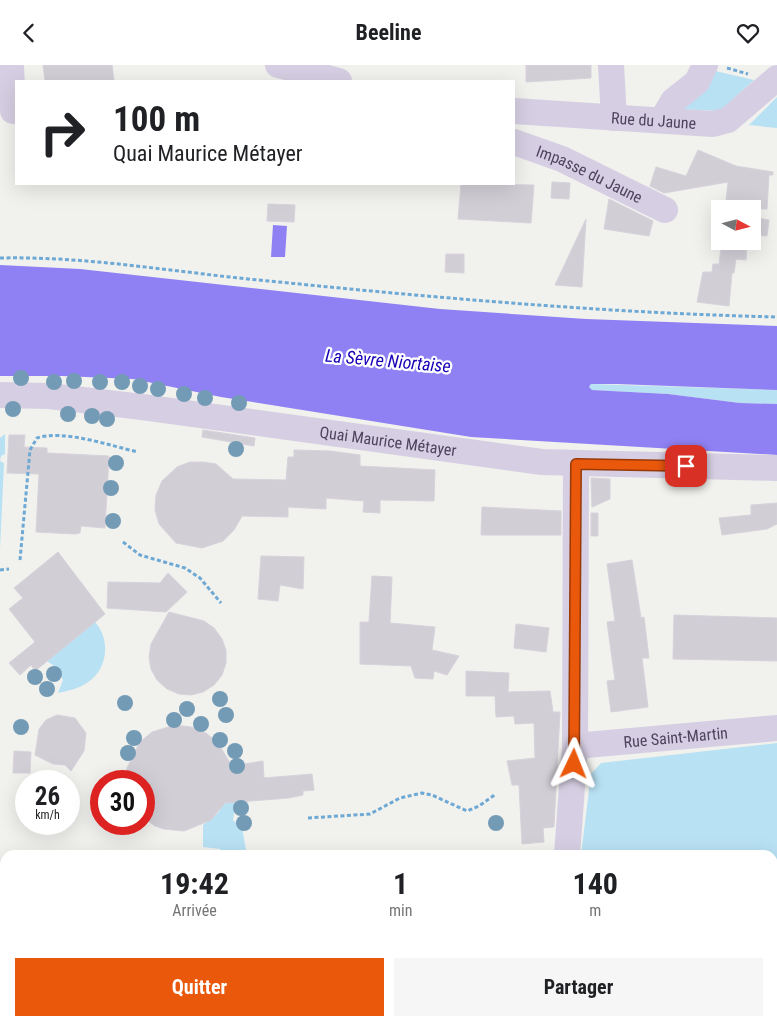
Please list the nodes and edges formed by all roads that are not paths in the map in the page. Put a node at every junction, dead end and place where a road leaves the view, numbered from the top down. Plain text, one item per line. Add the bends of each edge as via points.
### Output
1 (11, 65) edge
2 (278, 65) edge
3 (610, 65) edge
4 (714, 66) edge
5 (306, 69) edge
6 (336, 80) edge
7 (772, 83) edge
8 (13, 111) dead end
9 (515, 111) edge
10 (614, 118) junction
11 (662, 120) junction
12 (515, 142) edge
13 (665, 210) dead end
14 (0, 395) edge
15 (576, 464) junction
16 (777, 468) edge
17 (777, 728) edge
18 (575, 746) junction
19 (567, 850) edge

1 - 8 street
2 - 5 street
3 - 10 street
4 - 11 street via 673,101
5 - 6 street
7 - 11 street, Rue du Jaune via 728,120 713,124
9 - 10 street, Rue du Jaune
10 - 11 street, Rue du Jaune
12 - 13 street, Impasse du Jaune via 562,159
14 - 15 street, Quai Maurice Métayer via 48,396 142,407 475,455
15 - 16 street, Quai Maurice Métayer
15 - 18 street
17 - 18 street, Rue Saint-Martin
18 - 19 street

